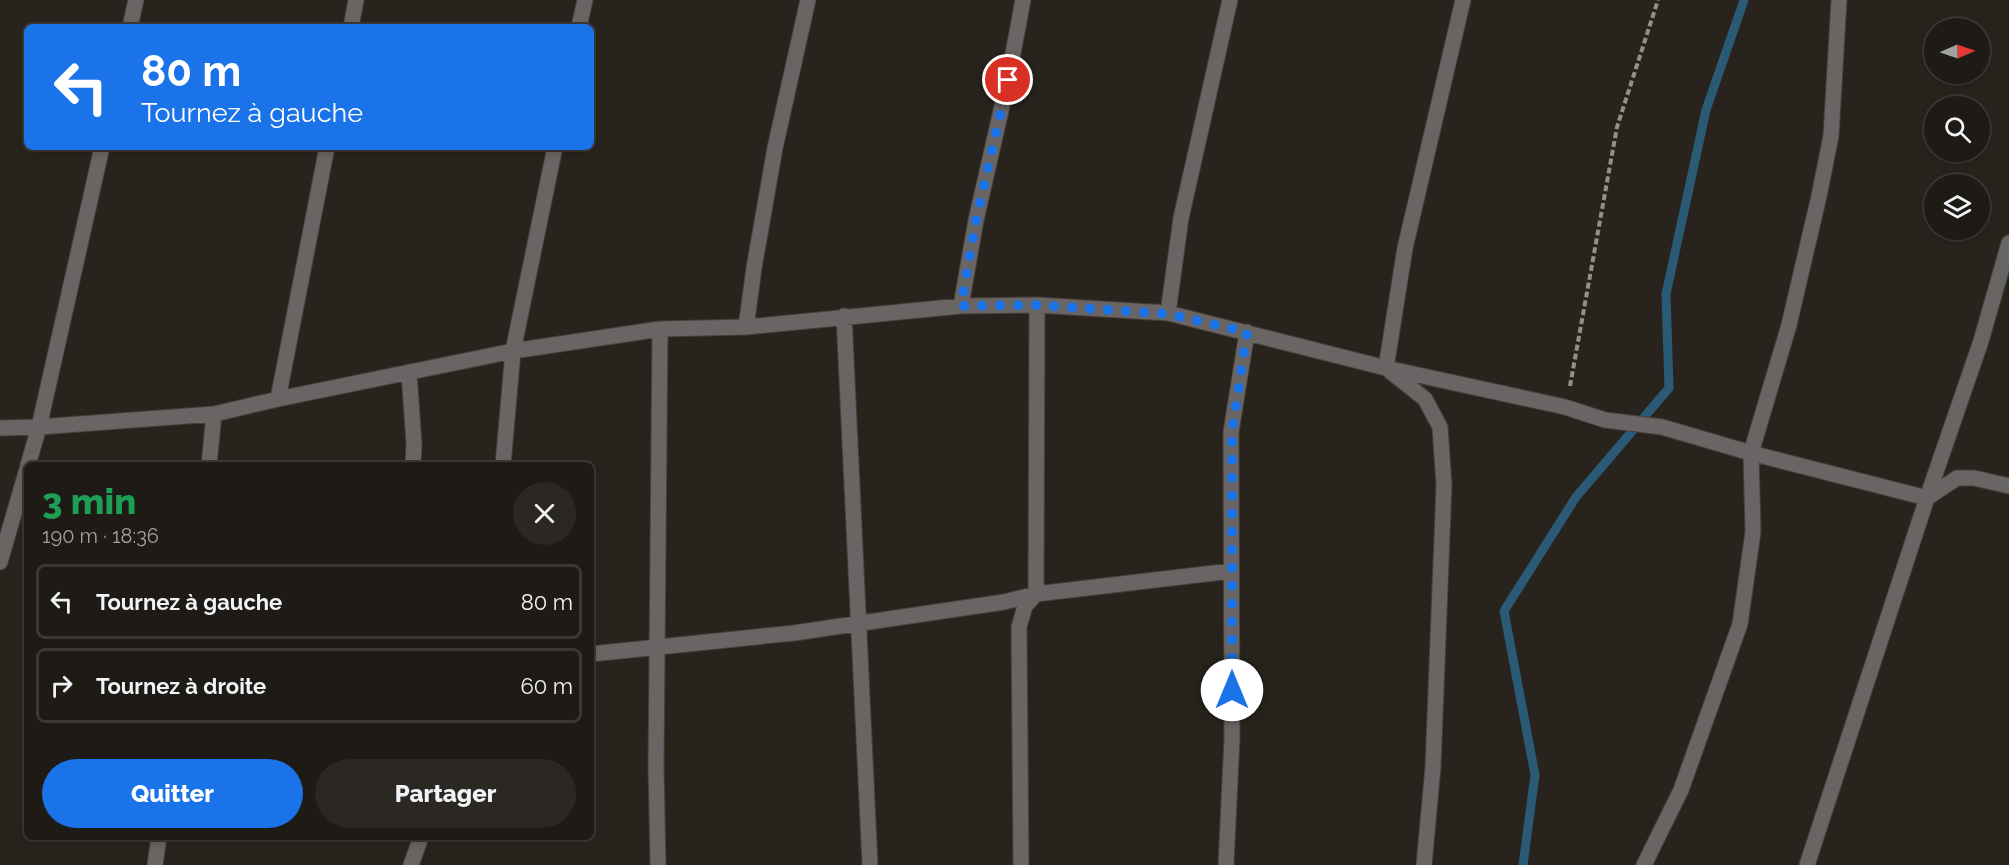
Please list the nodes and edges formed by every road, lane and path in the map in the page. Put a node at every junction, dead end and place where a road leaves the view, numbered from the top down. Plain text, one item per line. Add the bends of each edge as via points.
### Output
1 (136, 0) edge
2 (356, 0) edge
3 (585, 0) edge
4 (808, 0) edge
5 (1023, 0) edge
6 (1230, 0) edge
7 (1463, 0) edge
8 (1658, 0) edge
9 (1839, 0) edge
10 (130, 24) edge
11 (352, 24) edge
12 (580, 24) edge
13 (101, 150) edge
14 (326, 150) edge
15 (554, 150) edge
16 (2009, 243) edge
17 (1037, 305) junction
18 (961, 306) junction
19 (1168, 314) junction
20 (844, 316) junction
21 (746, 327) junction
22 (660, 329) junction
23 (1247, 332) junction
24 (513, 351) junction
25 (1386, 368) junction
26 (410, 372) junction
27 (278, 399) junction
28 (1565, 407) junction
29 (214, 414) junction
30 (39, 427) junction
31 (0, 428) edge
32 (1751, 453) junction
33 (29, 462) edge
34 (208, 462) edge
35 (413, 462) edge
36 (503, 462) edge
37 (24, 481) edge
38 (2009, 486) edge
39 (1927, 498) junction
40 (0, 562) edge
41 (1231, 571) junction
42 (1036, 594) junction
43 (857, 625) junction
44 (658, 647) junction
45 (594, 654) edge
46 (159, 840) edge
47 (420, 840) edge
48 (155, 865) edge
49 (411, 865) edge
50 (658, 865) edge
51 (870, 865) edge
52 (1022, 865) edge
53 (1226, 865) edge
54 (1424, 865) edge
55 (1644, 865) edge
56 (1807, 865) edge

1 - 10 street
2 - 11 street
3 - 12 street
4 - 21 street via 775,148
5 - 18 street
6 - 19 street via 1181,218
7 - 25 street via 1417,192
8 - 28 path via 1617,127
9 - 32 street via 1831,136 1789,326
13 - 30 street
14 - 27 street
15 - 24 street
16 - 39 street
17 - 18 street
17 - 19 street
17 - 42 street
18 - 20 street
19 - 23 street
20 - 21 street
20 - 43 street
21 - 22 street
22 - 24 street
22 - 44 street
23 - 25 street
23 - 41 street via 1232,432
24 - 26 street
24 - 36 street
25 - 28 street
25 - 54 street via 1425,399 1440,427 1444,485 1433,767
26 - 27 street
26 - 35 street
27 - 29 street
28 - 32 street via 1605,420 1662,427
29 - 30 street
29 - 34 street
30 - 31 street
30 - 33 street
32 - 39 street
32 - 55 street via 1753,532 1740,624 1681,790
37 - 40 street
38 - 39 street via 1957,478
39 - 56 street
41 - 42 street
41 - 53 street via 1232,738
42 - 43 street
42 - 52 street via 1025,606 1020,627
43 - 44 street
43 - 51 street
44 - 45 street
44 - 50 street
46 - 48 street
47 - 49 street

